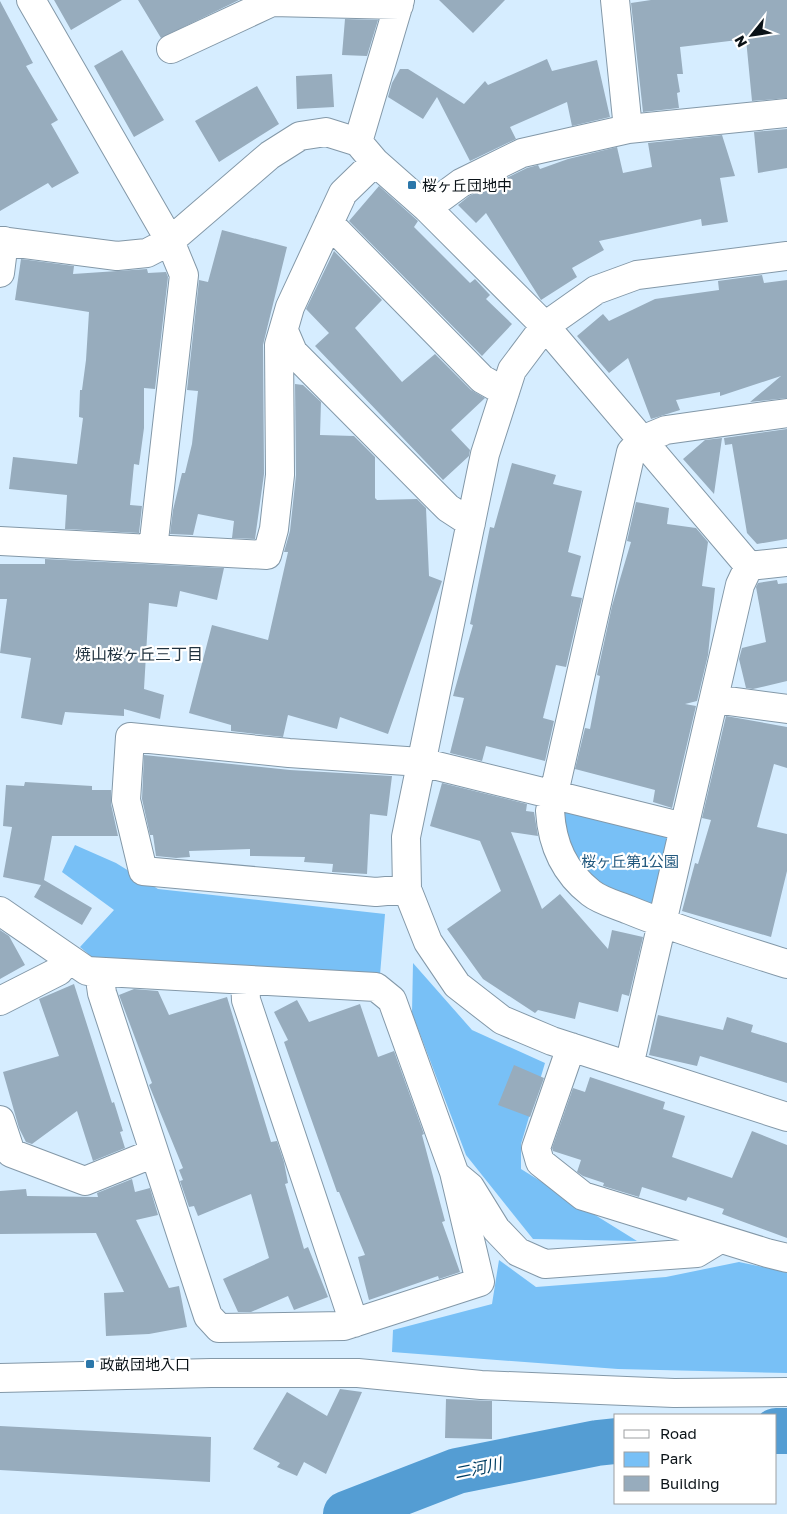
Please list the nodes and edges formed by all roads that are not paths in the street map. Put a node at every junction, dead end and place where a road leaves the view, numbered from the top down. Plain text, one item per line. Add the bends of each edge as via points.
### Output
1 (31, 0) edge
2 (615, 0) edge
3 (399, 3) edge
4 (170, 49) dead end
5 (787, 113) edge
6 (628, 129) junction
7 (367, 152) junction
8 (427, 208) junction
9 (329, 223) junction
10 (2, 241) edge
11 (170, 241) junction
12 (787, 256) edge
13 (0, 273) edge
14 (545, 326) junction
15 (284, 331) junction
16 (505, 392) junction
17 (787, 413) edge
18 (642, 440) junction
19 (471, 523) junction
20 (0, 541) edge
21 (153, 549) junction
22 (787, 562) edge
23 (749, 566) junction
24 (714, 700) junction
25 (787, 709) edge
26 (421, 762) junction
27 (553, 795) junction
28 (684, 827) junction
29 (407, 889) junction
30 (0, 911) edge
31 (662, 923) junction
32 (67, 958) junction
33 (787, 963) edge
34 (99, 972) junction
35 (245, 980) junction
36 (0, 1001) edge
37 (571, 1047) junction
38 (629, 1066) junction
39 (787, 1117) edge
40 (0, 1120) edge
41 (154, 1153) junction
42 (454, 1172) junction
43 (720, 1239) junction
44 (787, 1258) edge
45 (354, 1323) junction
46 (0, 1378) edge
47 (787, 1392) edge

1 - 11 street
2 - 6 street
3 - 4 street via 272,2
3 - 7 street
5 - 6 street
6 - 8 street via 522,153 461,183
7 - 8 street
7 - 9 street
7 - 11 street via 326,132 300,136 270,155
8 - 14 street
9 - 15 street via 290,307
9 - 16 street via 482,379
10 - 11 street via 117,256 147,253
10 - 13 street
11 - 21 street via 184,275
12 - 14 street via 636,275 596,290
14 - 16 street via 512,370
14 - 18 street
15 - 19 street via 294,352 448,508
15 - 21 street via 280,345 280,475 274,529 266,555
16 - 19 street via 485,454
17 - 18 street via 666,430
18 - 23 street
18 - 27 street via 630,452
19 - 26 street
20 - 21 street
22 - 23 street
23 - 24 street via 740,585
24 - 25 street
24 - 28 street
26 - 27 street
26 - 29 street via 406,837
26 - 29 street via 130,737 126,800 143,871 376,892
27 - 28 street
27 - 31 street via 551,833 560,857 574,878 592,894
28 - 31 street
29 - 37 street via 428,942 457,985 502,1020
30 - 32 street
31 - 33 street
31 - 38 street
32 - 34 street via 87,971
32 - 36 street via 59,971
34 - 35 street
34 - 41 street via 102,993
35 - 42 street via 376,987 392,1000
35 - 45 street via 246,1000
37 - 38 street
37 - 43 street via 536,1148 540,1162 583,1196
38 - 39 street
40 - 41 street via 11,1153 85,1181
41 - 45 street via 208,1316 219,1328 344,1326
42 - 43 street via 470,1187 496,1230 518,1252 545,1264 697,1253
42 - 45 street via 480,1282
43 - 44 street
46 - 47 street via 211,1373 358,1374 481,1385 674,1393

